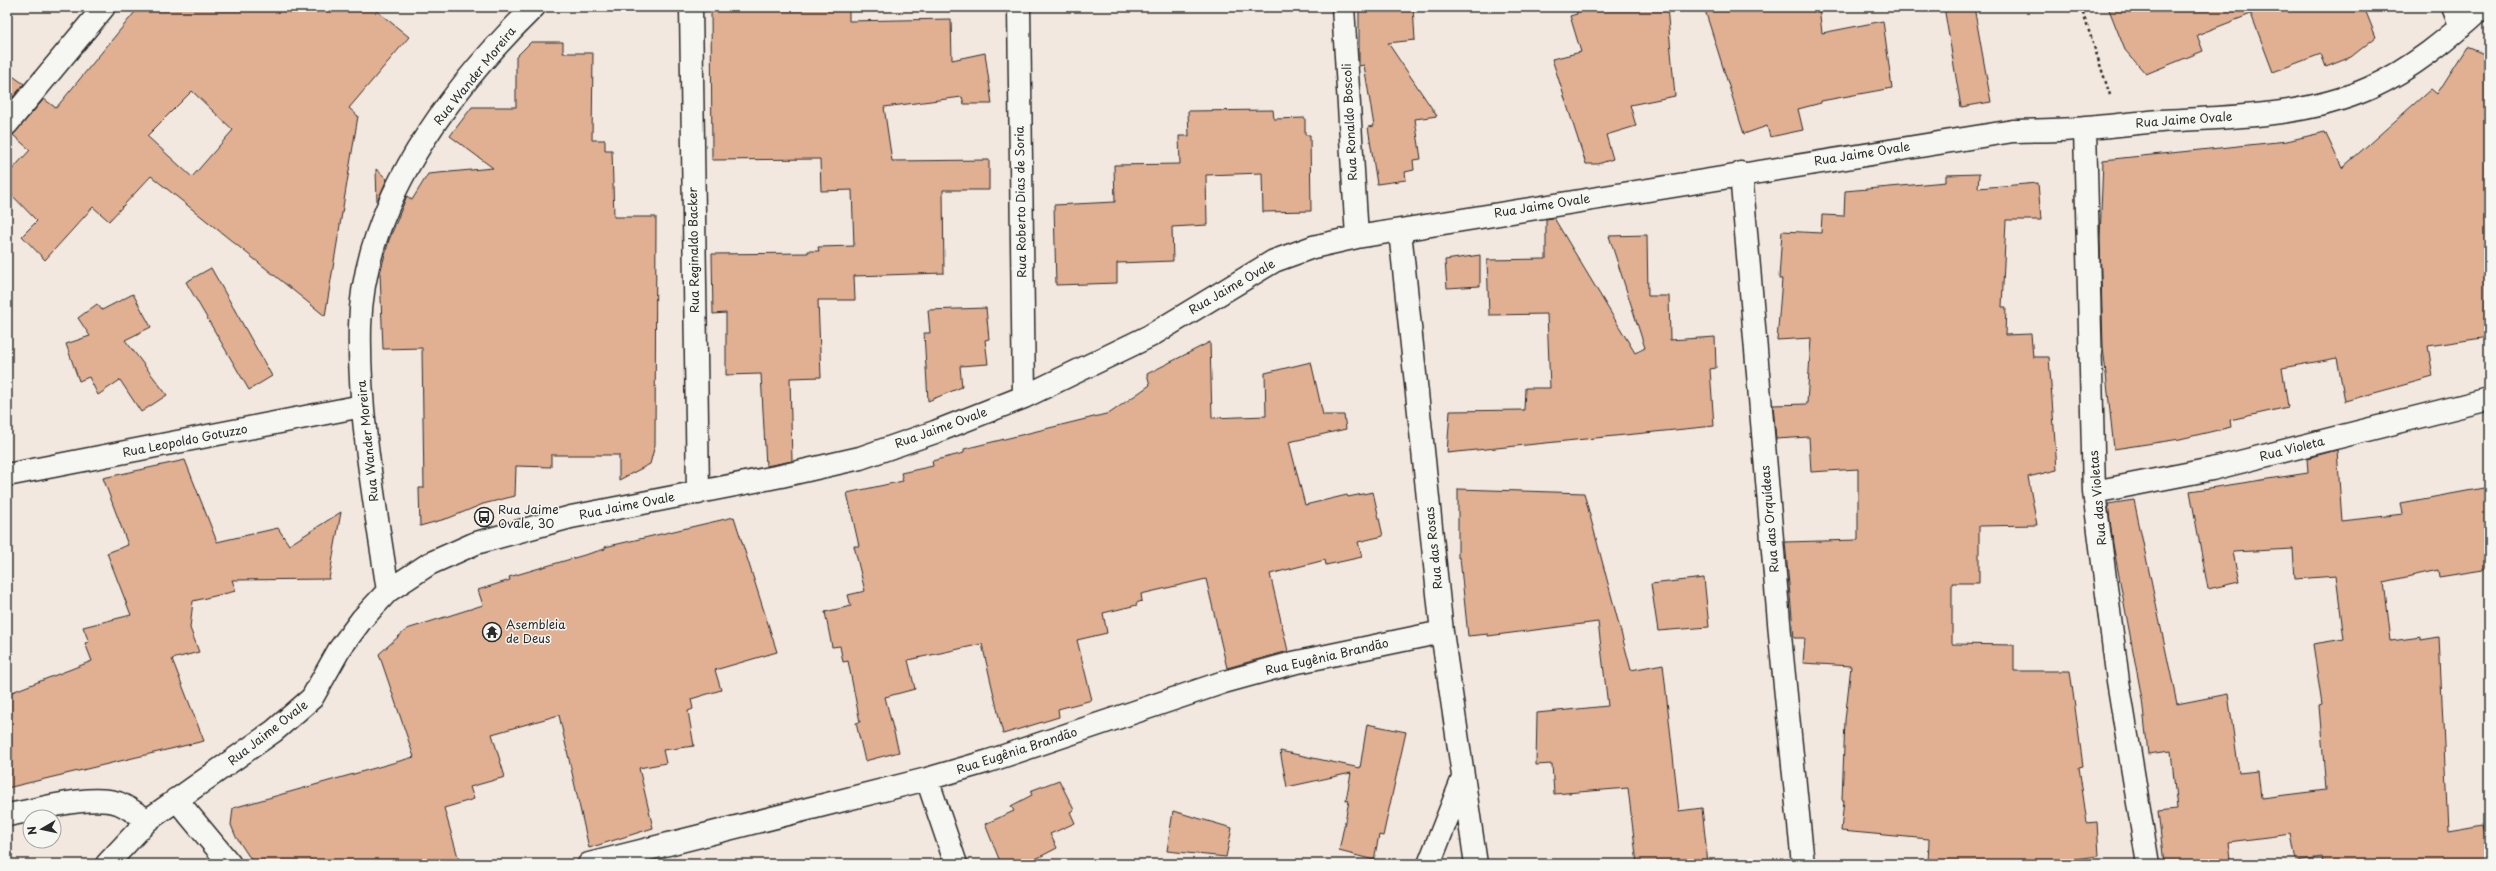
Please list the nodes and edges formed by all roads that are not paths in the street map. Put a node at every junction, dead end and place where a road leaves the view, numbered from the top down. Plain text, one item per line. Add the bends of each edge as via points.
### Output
1 (104, 7) edge
2 (534, 7) edge
3 (691, 7) edge
4 (1019, 7) edge
5 (1344, 7) edge
6 (2453, 7) edge
7 (2482, 7) edge
8 (2461, 27) junction
9 (7, 124) edge
10 (2085, 128) junction
11 (1741, 173) junction
12 (1400, 231) junction
13 (1357, 237) junction
14 (1024, 397) junction
15 (2489, 399) edge
16 (362, 406) junction
17 (7, 475) edge
18 (2094, 492) junction
19 (698, 493) junction
20 (388, 591) junction
21 (1442, 632) junction
22 (1463, 776) junction
23 (927, 779) junction
24 (176, 799) junction
25 (7, 816) edge
26 (148, 820) junction
27 (107, 864) edge
28 (230, 864) edge
29 (589, 864) edge
30 (956, 864) edge
31 (1429, 864) edge
32 (1476, 864) edge
33 (1803, 864) edge
34 (2148, 864) edge

1 - 9 street
2 - 16 street, Rua Wander Moreira via 454,98 414,154 386,209 370,258 360,325
3 - 19 street, Rua Reginaldo Backer
4 - 14 street, Rua Roberto Dias de Soria
5 - 13 street, Rua Ronaldo Boscoli
6 - 8 street
7 - 8 street, Rua Jaime Ovale
8 - 10 street, Rua Jaime Ovale via 2414,63 2370,88 2322,104 2271,114
10 - 11 street, Rua Jaime Ovale via 2013,131
10 - 18 street, Rua das Violetas
11 - 12 street, Rua Jaime Ovale
11 - 33 street, Rua das Orquídeas via 1781,646
12 - 13 street, Rua Jaime Ovale
12 - 21 street, Rua das Rosas
13 - 14 street, Rua Jaime Ovale via 1313,247 1274,261 1150,336
14 - 19 street, Rua Jaime Ovale via 860,458
15 - 18 street, Rua Violeta via 2212,469
16 - 17 street, Rua Leopoldo Gotuzzo
16 - 20 street, Rua Wander Moreira
18 - 34 street, Rua das Violetas via 2118,681
19 - 20 street, Rua Jaime Ovale via 572,517 476,543 429,564
20 - 24 street, Rua Jaime Ovale via 362,619 339,650 312,698 274,731 211,778
21 - 22 street, Rua das Rosas
21 - 23 street, Rua Eugênia Brandão via 1293,663 1232,680 989,761
22 - 31 street
22 - 32 street, Rua das Rosas
23 - 29 street, Rua Eugênia Brandão
23 - 30 street
24 - 26 street, Rua Jaime Ovale
24 - 28 street
25 - 26 street via 102,800 119,804
26 - 27 street, Rua Jaime Ovale

